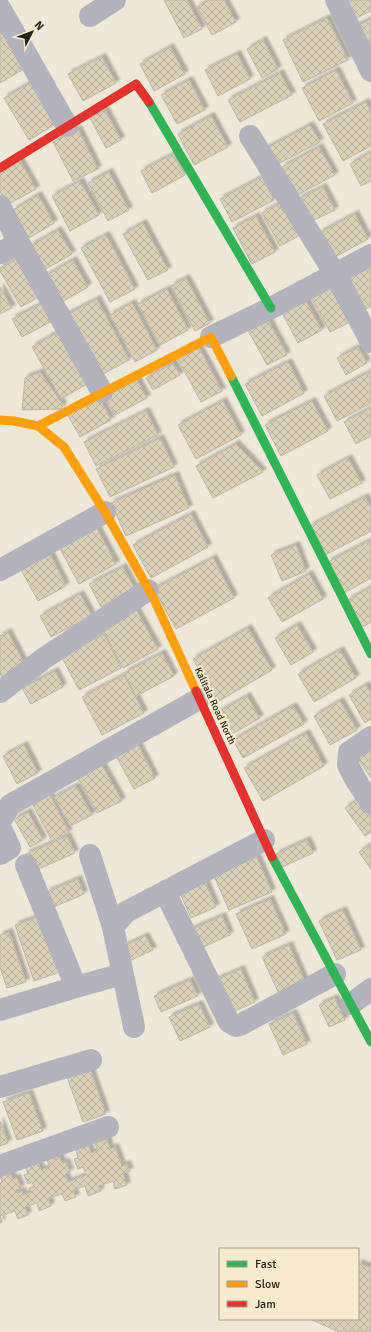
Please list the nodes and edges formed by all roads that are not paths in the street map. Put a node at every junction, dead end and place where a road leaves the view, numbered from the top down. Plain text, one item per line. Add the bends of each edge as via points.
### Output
1 (115, 0) edge
2 (336, 0) edge
3 (0, 8) edge
4 (90, 16) dead end
5 (371, 71) edge
6 (67, 126) junction
7 (250, 136) dead end
8 (0, 168) edge
9 (0, 206) edge
10 (19, 243) junction
11 (0, 253) edge
12 (371, 255) edge
13 (335, 274) junction
14 (271, 308) junction
15 (212, 337) junction
16 (371, 342) edge
17 (102, 392) junction
18 (0, 420) edge
19 (38, 426) junction
20 (105, 512) junction
21 (0, 570) edge
22 (148, 590) junction
23 (371, 654) edge
24 (0, 692) edge
25 (199, 699) junction
26 (371, 737) edge
27 (371, 803) edge
28 (0, 822) edge
29 (0, 826) edge
30 (264, 840) junction
31 (0, 854) edge
32 (90, 855) dead end
33 (26, 865) dead end
34 (165, 892) junction
35 (113, 927) junction
36 (122, 974) junction
37 (335, 974) junction
38 (76, 987) junction
39 (371, 989) edge
40 (351, 1004) junction
41 (0, 1010) edge
42 (134, 1027) dead end
43 (371, 1042) edge
44 (91, 1060) dead end
45 (0, 1087) edge
46 (108, 1127) dead end
47 (0, 1166) edge

1 - 4 street
2 - 5 street
3 - 6 street
6 - 8 street
6 - 14 street via 136,84
7 - 13 street
9 - 10 street
10 - 11 street
10 - 17 street
12 - 13 street
13 - 14 street
13 - 16 street
14 - 15 street
15 - 17 street
15 - 23 street
17 - 19 street
18 - 19 street, Kalitala Road North
19 - 20 street, Kalitala Road North via 64,447
20 - 21 street
20 - 22 street, Kalitala Road North
22 - 24 street via 54,652
22 - 25 street, Kalitala Road North
25 - 28 street via 10,805
25 - 30 street, Kalitala Road North
26 - 27 street via 349,752 348,765
29 - 31 street via 10,848
30 - 34 street
30 - 37 street, Kalitala Road North
32 - 35 street
33 - 38 street
34 - 35 street via 126,912
34 - 37 street via 233,1025 240,1025
35 - 36 street
36 - 38 street
36 - 42 street
37 - 40 street, Kalitala Road North
38 - 41 street
39 - 40 street
40 - 43 street, Kalitala Road North
44 - 45 street
46 - 47 street

